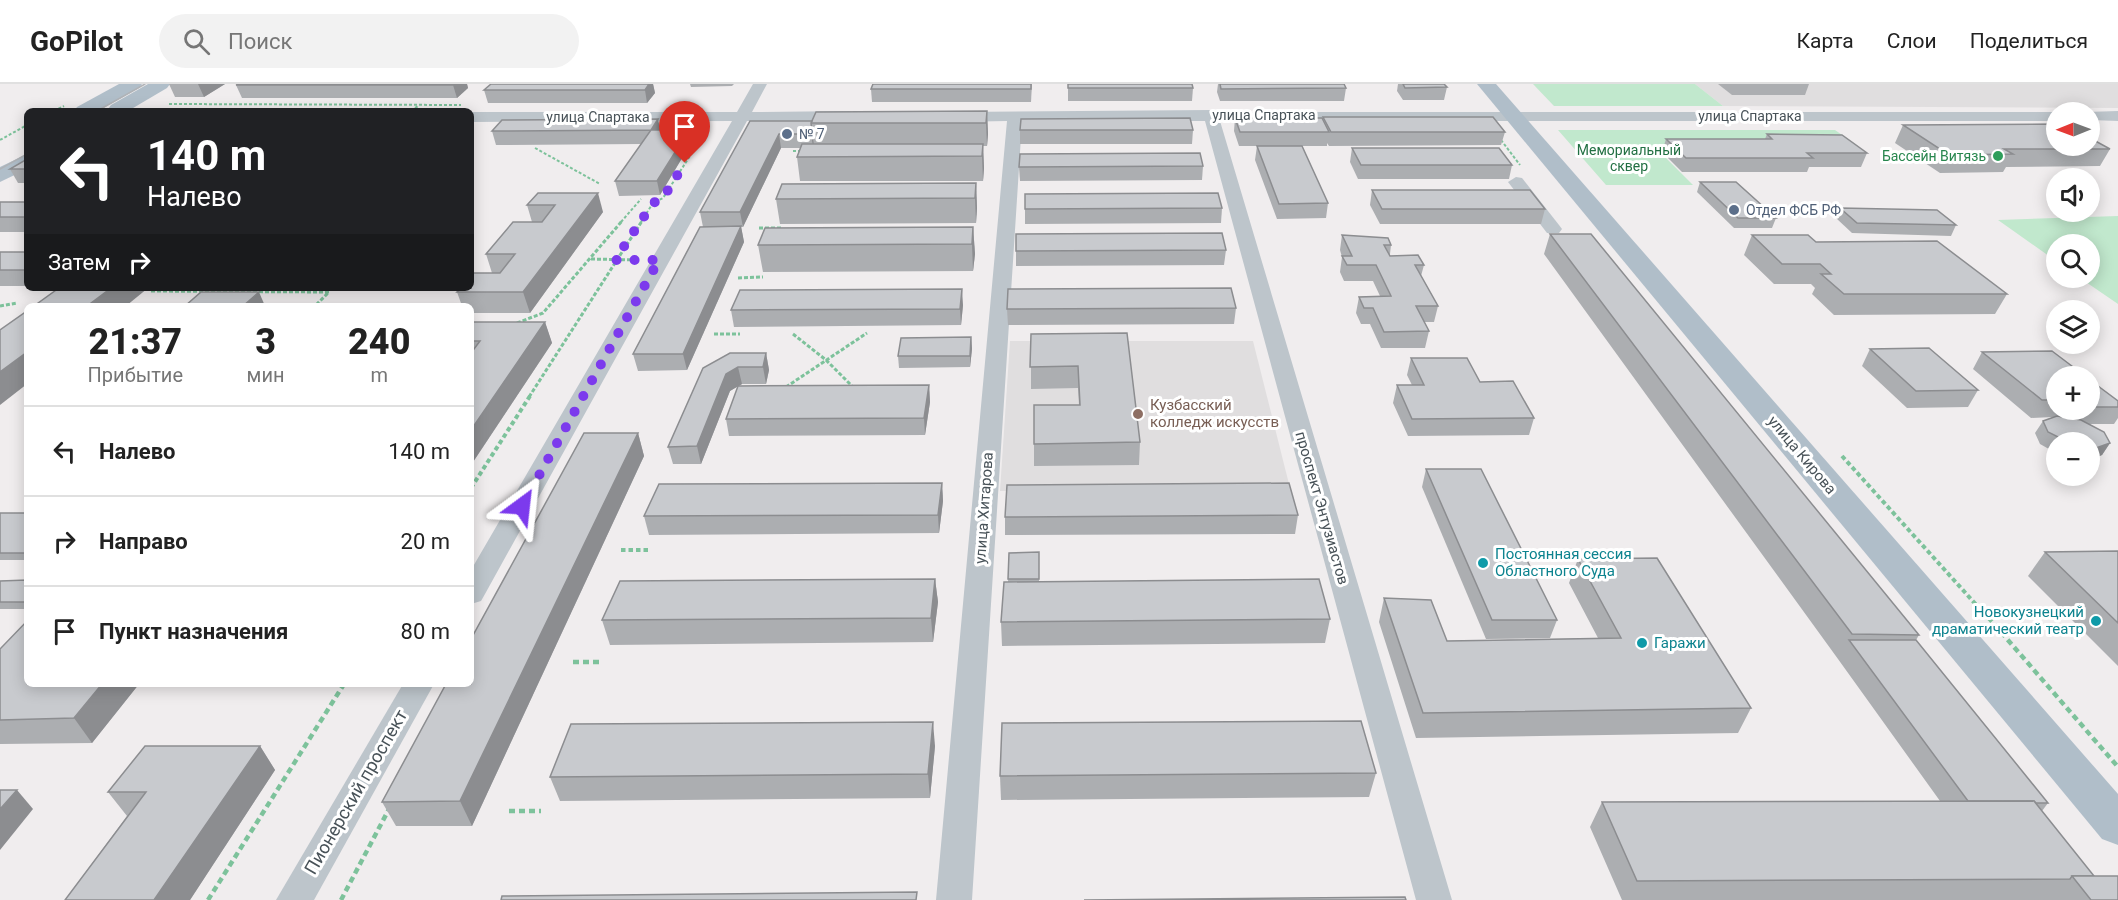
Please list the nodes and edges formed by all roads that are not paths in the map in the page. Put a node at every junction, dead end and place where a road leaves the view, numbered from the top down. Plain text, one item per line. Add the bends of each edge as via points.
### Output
1 (133, 84) edge
2 (161, 84) edge
3 (760, 84) edge
4 (1486, 84) edge
5 (120, 107) edge
6 (89, 108) edge
7 (474, 111) edge
8 (1211, 115) junction
9 (2046, 116) edge
10 (2100, 116) edge
11 (2118, 116) edge
12 (742, 117) junction
13 (867, 117) edge
14 (935, 117) edge
15 (1015, 117) junction
16 (1506, 126) junction
17 (24, 133) edge
18 (0, 157) edge
19 (24, 162) edge
20 (0, 176) edge
21 (1522, 178) road end
22 (1553, 229) dead end
23 (474, 589) edge
24 (417, 687) edge
25 (2118, 826) edge
26 (294, 900) edge
27 (954, 900) edge
28 (1434, 900) edge

1 - 6 main road
2 - 5 main road
3 - 12 street
4 - 16 main road, улица Кирова
7 - 12 street, улица Спартака
8 - 15 street, улица Спартака
8 - 16 street, улица Спартака
8 - 28 street, проспект Энтузиастов
9 - 16 street, улица Спартака
10 - 11 street
12 - 13 street, улица Спартака
12 - 23 street
14 - 15 street, улица Спартака
15 - 27 street, улица Хитарова
16 - 25 main road, улица Кирова
17 - 18 main road
19 - 20 main road
21 - 22 street
24 - 26 street, Пионерский проспект

